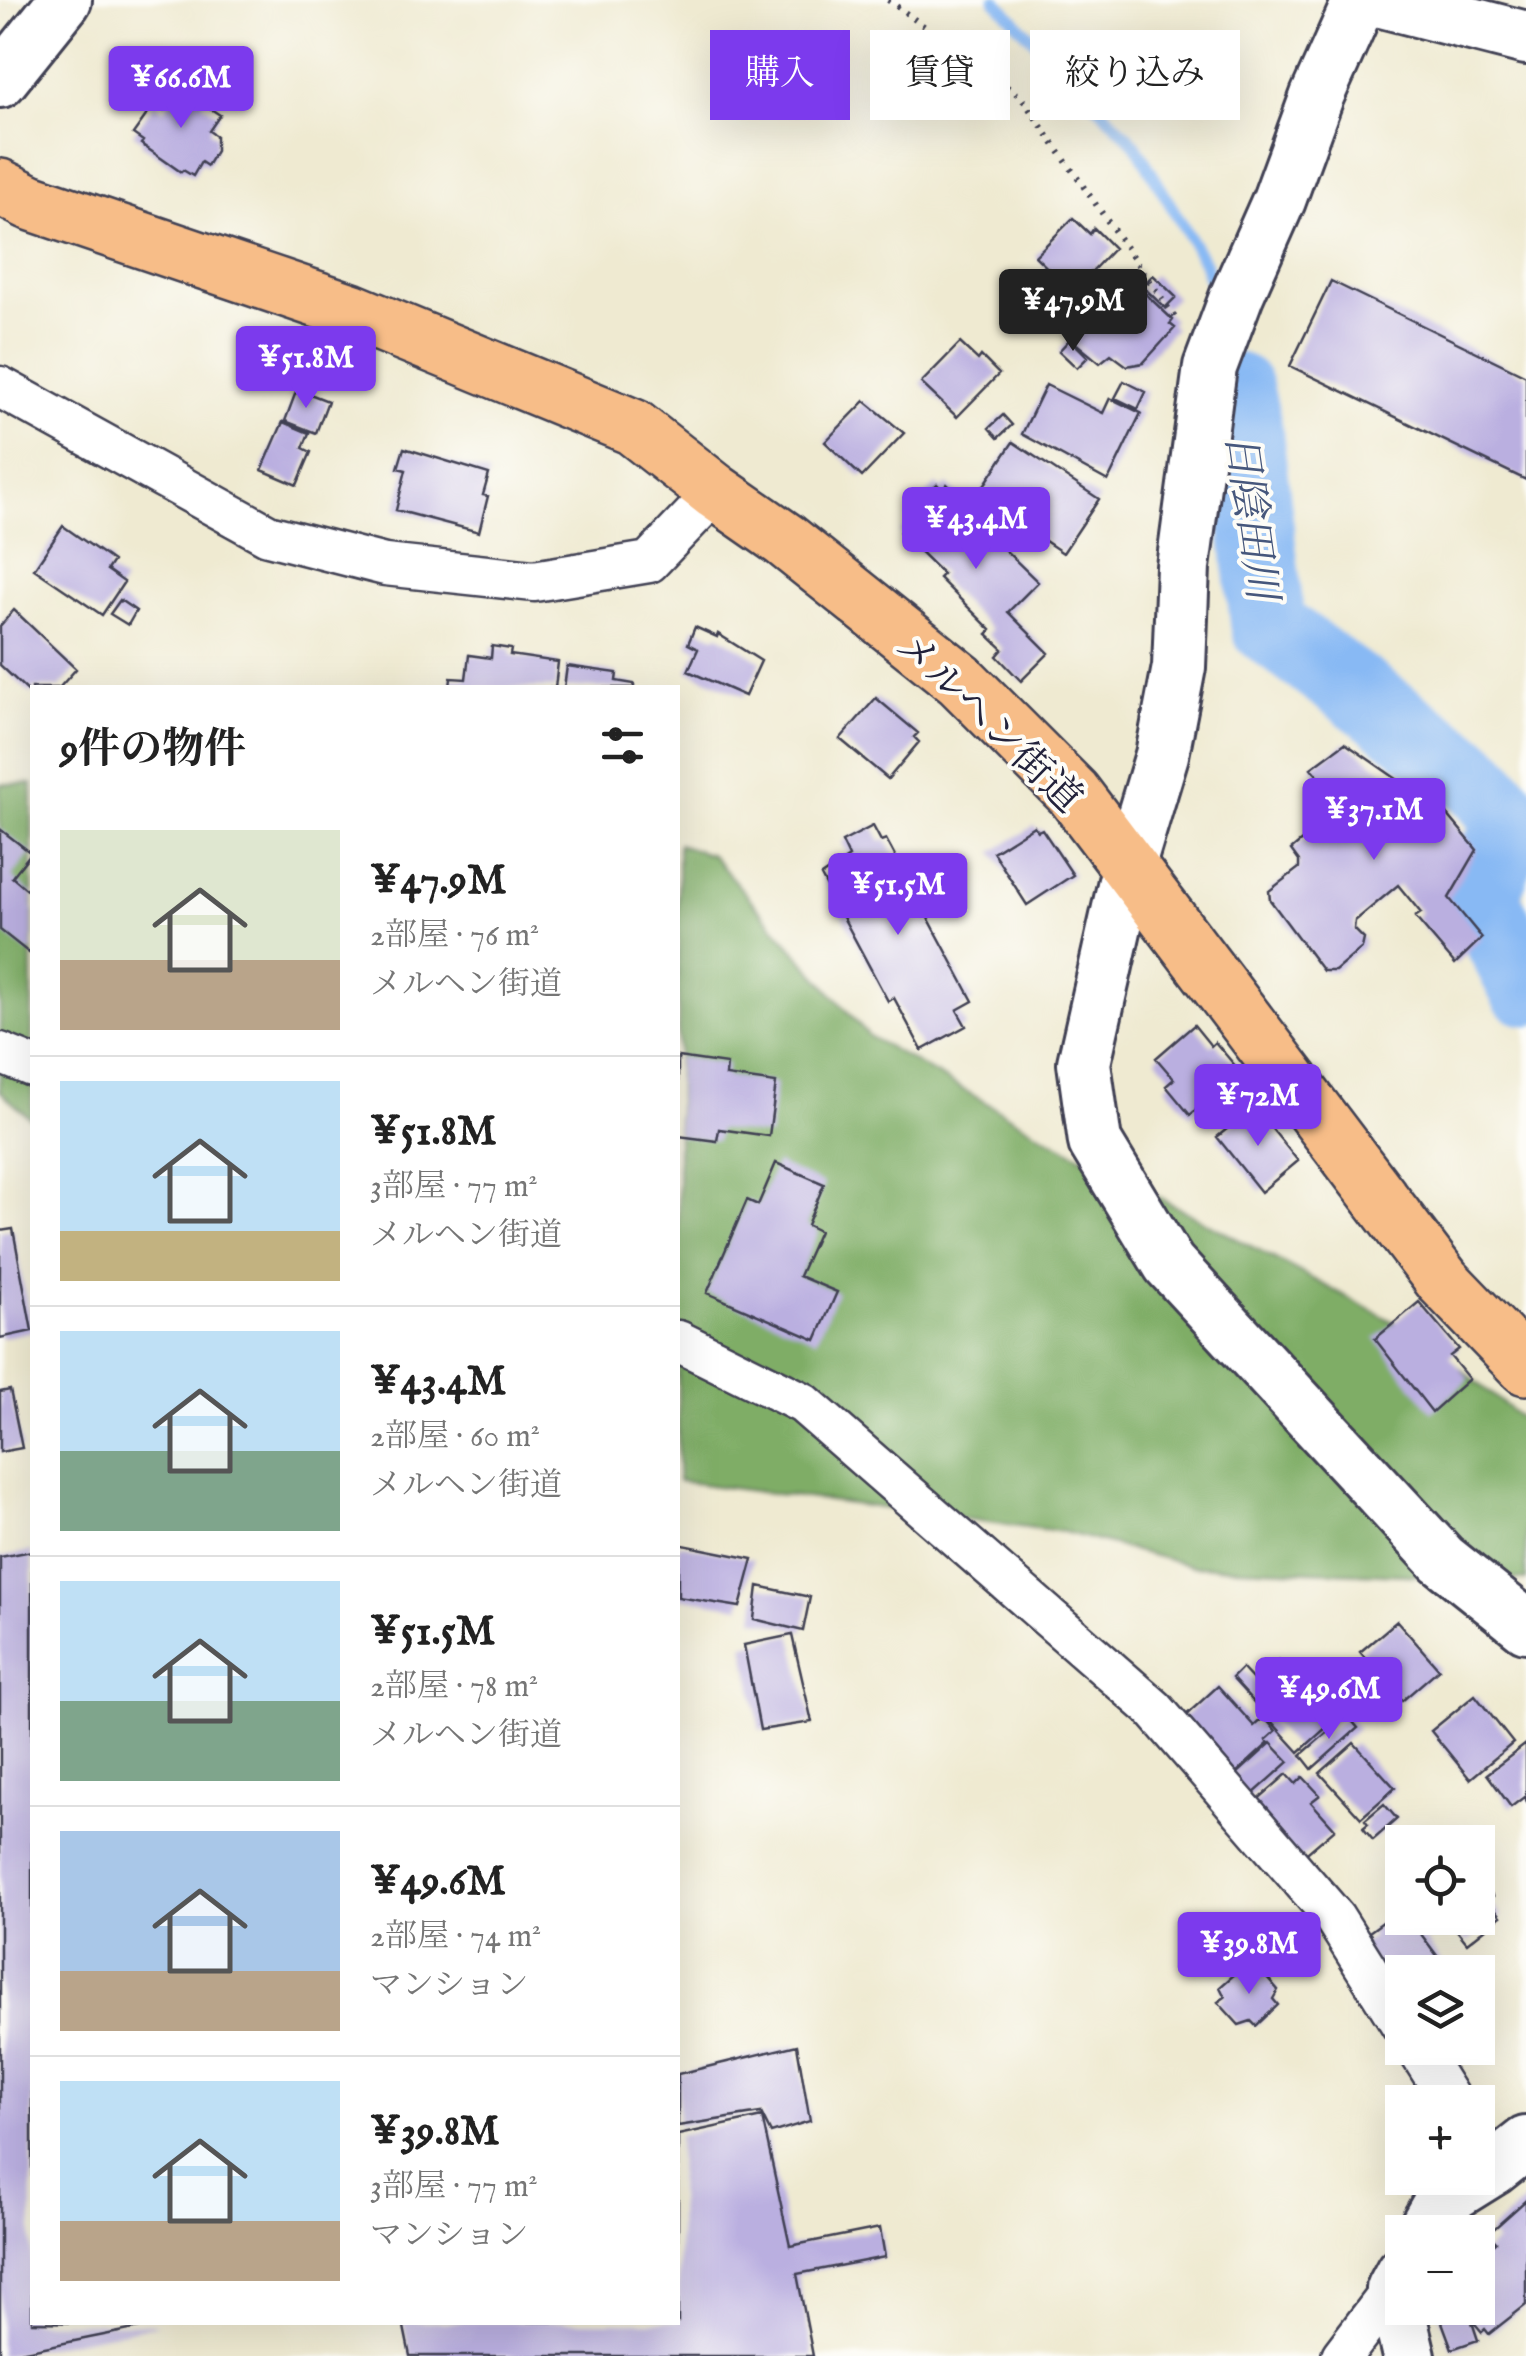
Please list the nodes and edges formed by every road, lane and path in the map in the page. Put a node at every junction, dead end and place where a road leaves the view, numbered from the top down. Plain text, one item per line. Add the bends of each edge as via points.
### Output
1 (65, 0) edge
2 (888, 0) edge
3 (1360, 0) edge
4 (1378, 0) edge
5 (1526, 38) edge
6 (0, 81) edge
7 (0, 188) edge
8 (1210, 368) junction
9 (0, 386) edge
10 (716, 492) junction
11 (1128, 868) junction
12 (0, 1053) edge
13 (30, 1065) edge
14 (680, 1342) edge
15 (1526, 1367) edge
16 (1526, 1626) edge
17 (1385, 1998) edge
18 (1499, 2152) edge
19 (1433, 2215) edge
20 (1385, 2298) edge
21 (1404, 2325) edge
22 (1342, 2356) edge
23 (1408, 2356) edge

1 - 6 street
2 - 8 path via 1021,97
3 - 8 street
4 - 5 street
7 - 10 highway, メルヘン街道 via 351,311 633,427
8 - 11 street via 1183,567 1179,667 1162,756
9 - 10 street via 268,535 386,565 534,581 649,562
10 - 11 highway, メルヘン街道 via 960,680 1073,793
11 - 15 highway, メルヘン街道 via 1443,1281
11 - 16 street via 1084,1062 1095,1142 1169,1264 1442,1560
12 - 13 street
14 - 17 street via 803,1403 1154,1709 1334,1917
18 - 19 street
20 - 22 street
21 - 23 street

